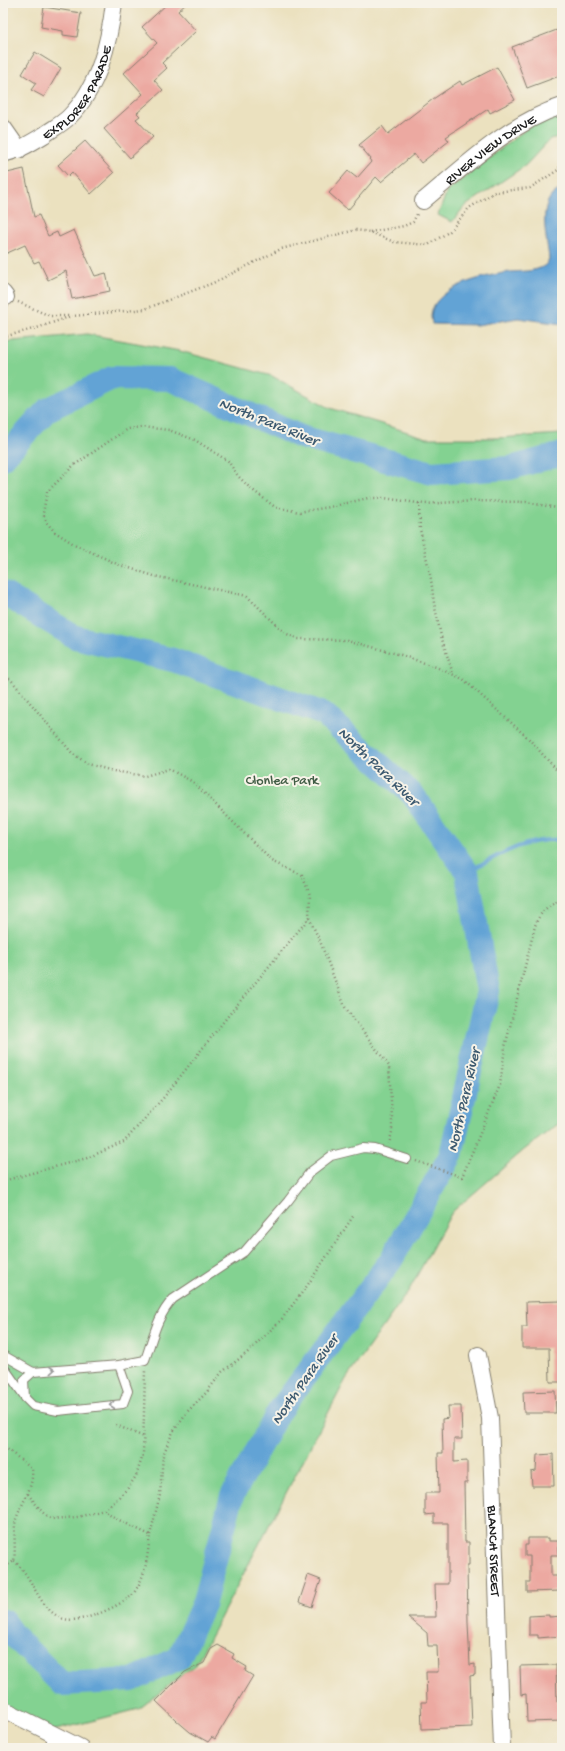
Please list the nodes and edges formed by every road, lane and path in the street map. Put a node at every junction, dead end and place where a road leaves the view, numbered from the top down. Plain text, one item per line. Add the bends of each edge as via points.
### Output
1 (114, 3) edge
2 (562, 106) edge
3 (3, 128) edge
4 (19, 150) junction
5 (3, 154) edge
6 (562, 163) edge
7 (423, 201) joint
8 (370, 232) junction
9 (4, 295) edge
10 (73, 316) junction
11 (3, 337) edge
12 (419, 503) junction
13 (562, 509) edge
14 (3, 673) edge
15 (453, 675) junction
16 (562, 776) edge
17 (561, 899) edge
18 (562, 903) edge
19 (309, 918) junction
20 (387, 1153) junction
21 (407, 1159) joint
22 (3, 1181) edge
23 (354, 1216) dead end
24 (3, 1355) edge
25 (478, 1355) dead end
26 (146, 1360) junction
27 (119, 1365) junction
28 (3, 1366) edge
29 (33, 1372) junction
30 (25, 1398) junction
31 (116, 1425) dead end
32 (144, 1437) junction
33 (3, 1443) edge
34 (28, 1494) junction
35 (104, 1510) junction
36 (150, 1534) junction
37 (14, 1560) junction
38 (3, 1568) edge
39 (3, 1709) edge
40 (51, 1741) edge
41 (81, 1748) edge
42 (502, 1748) edge

1 - 4 street, EXPLORER PARADE via 109,38 93,82 68,117
2 - 7 street, RIVER VIEW DRIVE via 543,112 510,132
3 - 4 street
4 - 5 street, EXPLORER PARADE
6 - 8 path via 558,170 530,188 495,192 469,208 450,231 428,245 394,242
7 - 8 path via 413,222
8 - 10 path via 356,230 281,249 214,283 146,309
9 - 10 path via 50,316
10 - 11 path
12 - 13 path via 526,502
12 - 15 path via 420,529 434,603
12 - 15 path via 368,498 299,512 275,507 250,488 228,461 195,440 169,430 141,427 127,429 73,466 47,492 42,513 55,532 117,564 154,576 247,596 285,633 298,639 346,640 401,655
14 - 19 path via 67,748 88,764 113,772 145,776 169,770 193,782 272,860 302,875 310,895
15 - 16 path via 463,679 498,710 528,738
17 - 18 path
17 - 21 path via 538,915 505,1047 500,1085 462,1177
19 - 20 path via 345,1007 389,1066 392,1132
19 - 22 path via 164,1097 124,1142 87,1158
20 - 21 lane
20 - 26 lane via 363,1148 348,1151 331,1156 310,1172 244,1252 173,1299 164,1308
23 - 36 path via 281,1320 247,1353 222,1372 173,1432 163,1455 160,1496
24 - 29 lane
25 - 42 street, BLANCH STREET via 490,1418
26 - 27 lane
26 - 32 path
29 -> 27 lane
27 -> 30 lane via 128,1391 123,1404 58,1411 33,1406
28 - 30 lane
29 - 30 lane via 24,1380
31 - 32 path
32 - 35 path via 143,1455 136,1476 128,1488
33 - 34 path via 32,1469 33,1476
34 - 35 path via 50,1519 78,1517
34 - 37 path via 16,1520
35 - 36 path
36 - 37 path via 140,1582 131,1596 92,1616 70,1621 59,1618 40,1601 21,1566
37 - 38 path
39 - 40 street
40 - 41 street

